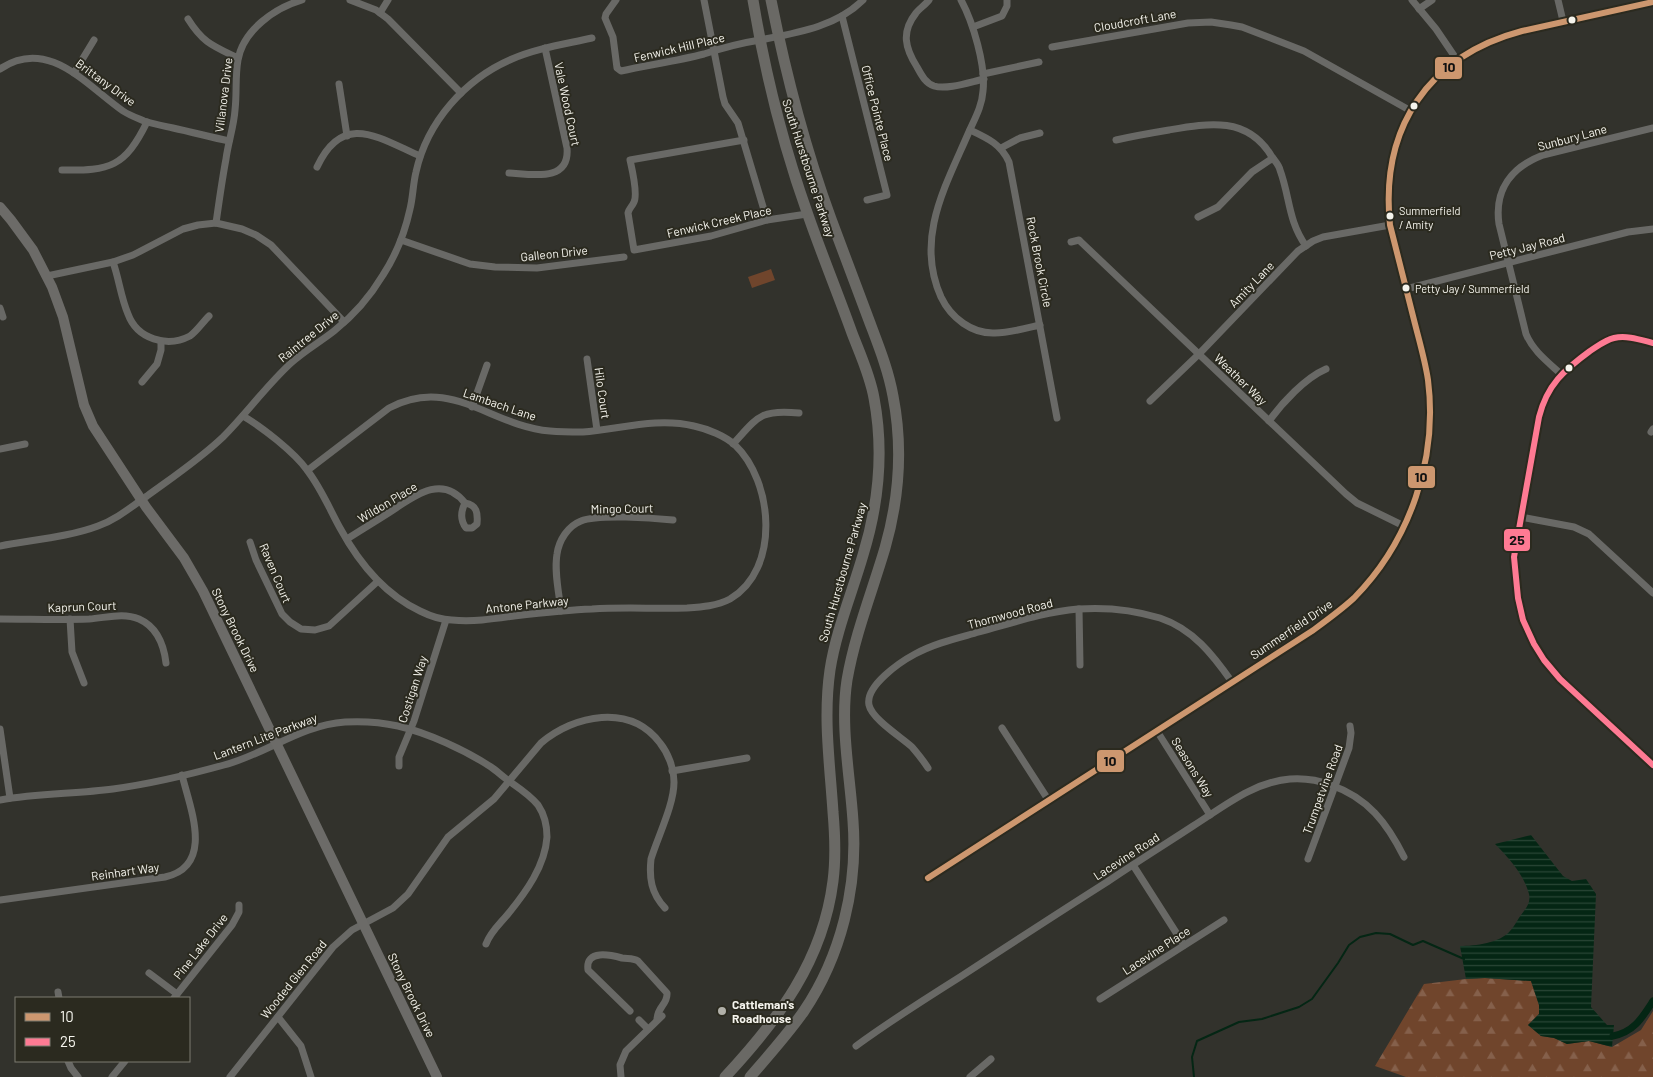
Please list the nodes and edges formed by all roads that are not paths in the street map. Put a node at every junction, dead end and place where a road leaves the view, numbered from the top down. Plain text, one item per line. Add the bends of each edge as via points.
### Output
1 (302, 0) edge
2 (350, 0) edge
3 (388, 0) edge
4 (616, 0) edge
5 (704, 0) edge
6 (753, 0) edge
7 (771, 0) edge
8 (863, 0) edge
9 (929, 0) edge
10 (961, 0) edge
11 (1007, 0) edge
12 (1412, 0) edge
13 (1432, 0) edge
14 (1558, 0) edge
15 (1653, 2) edge
16 (1419, 9) junction
17 (380, 13) junction
18 (842, 16) junction
19 (188, 19) dead end
20 (1563, 22) junction
21 (973, 28) junction
22 (778, 37) junction
23 (592, 38) dead end
24 (94, 40) dead end
25 (760, 40) junction
26 (1052, 47) dead end
27 (545, 48) junction
28 (715, 50) junction
29 (238, 58) junction
30 (1457, 60) junction
31 (1039, 62) dead end
32 (0, 68) edge
33 (74, 73) junction
34 (983, 76) junction
35 (339, 84) dead end
36 (461, 92) junction
37 (1411, 111) junction
38 (147, 122) junction
39 (1653, 128) edge
40 (970, 130) junction
41 (1040, 133) dead end
42 (347, 136) junction
43 (744, 140) junction
44 (1116, 140) dead end
45 (229, 141) junction
46 (1001, 148) junction
47 (420, 156) junction
48 (1273, 158) junction
49 (317, 167) dead end
50 (62, 170) dead end
51 (509, 173) dead end
52 (868, 200) dead end
53 (0, 207) edge
54 (807, 214) junction
55 (1198, 217) dead end
56 (767, 220) junction
57 (216, 223) junction
58 (1390, 225) junction
59 (1653, 229) edge
60 (401, 240) junction
61 (1071, 242) dead end
62 (1306, 246) junction
63 (624, 257) dead end
64 (113, 262) junction
65 (1508, 262) junction
66 (47, 276) junction
67 (1406, 288) junction
68 (0, 308) edge
69 (208, 316) dead end
70 (3, 318) dead end
71 (344, 322) junction
72 (1040, 325) junction
73 (161, 341) junction
74 (1653, 343) edge
75 (1199, 354) junction
76 (587, 359) dead end
77 (487, 365) dead end
78 (1326, 369) dead end
79 (1561, 374) junction
80 (142, 382) dead end
81 (1150, 401) dead end
82 (472, 407) junction
83 (799, 413) dead end
84 (243, 416) junction
85 (1057, 418) dead end
86 (1270, 421) junction
87 (597, 430) junction
88 (25, 444) dead end
89 (733, 444) junction
90 (0, 449) edge
91 (308, 470) junction
92 (142, 500) junction
93 (466, 503) dead end
94 (1521, 517) junction
95 (673, 520) dead end
96 (1404, 526) junction
97 (347, 539) junction
98 (250, 542) dead end
99 (0, 546) edge
100 (377, 582) junction
101 (1653, 593) edge
102 (1079, 609) junction
103 (561, 611) junction
104 (0, 619) edge
105 (70, 619) junction
106 (446, 620) junction
107 (166, 663) dead end
108 (1080, 664) dead end
109 (1232, 682) junction
110 (84, 683) dead end
111 (1350, 726) dead end
112 (1002, 728) dead end
113 (0, 729) edge
114 (410, 730) junction
115 (1157, 731) junction
116 (277, 744) junction
117 (747, 758) dead end
118 (1653, 765) edge
119 (399, 766) dead end
120 (928, 768) dead end
121 (672, 771) junction
122 (182, 775) junction
123 (509, 781) junction
124 (1336, 786) junction
125 (10, 798) junction
126 (0, 800) edge
127 (1048, 801) junction
128 (1210, 815) junction
129 (1404, 857) dead end
130 (1308, 859) dead end
131 (1133, 865) junction
132 (928, 878) dead end
133 (0, 900) edge
134 (239, 905) dead end
135 (665, 908) dead end
136 (1224, 920) dead end
137 (364, 924) junction
138 (486, 944) dead end
139 (1184, 945) junction
140 (149, 973) dead end
141 (175, 996) edge
142 (1100, 999) dead end
143 (630, 1010) dead end
144 (278, 1017) junction
145 (639, 1020) dead end
146 (648, 1029) junction
147 (856, 1046) dead end
148 (991, 1059) dead end
149 (68, 1062) edge
150 (124, 1062) edge
151 (78, 1077) edge
152 (112, 1077) edge
153 (230, 1077) edge
154 (311, 1077) edge
155 (437, 1077) edge
156 (621, 1077) edge
157 (725, 1077) edge
158 (750, 1077) edge
159 (970, 1077) edge

1 - 29 street, Villanova Drive via 279,9 258,26
2 - 17 street
3 - 17 street
4 - 28 street, Fenwick Hill Place via 605,18 613,37 617,68 621,72
5 - 28 street
6 - 25 main road, South Hurstbourne Parkway
7 - 22 main road, South Hurstbourne Parkway
8 - 18 street
9 - 34 street via 912,19 906,41 908,53 925,81 947,87
10 - 21 street
11 - 21 street via 1002,16
12 - 16 street
13 - 16 street
14 - 20 street
15 - 20 street, Summerfield Drive
16 - 30 street
17 - 36 street
18 - 22 street
18 - 52 street, Office Pointe Place via 887,196
19 - 29 street via 209,44
20 - 30 street, Summerfield Drive via 1505,35
21 - 34 street
22 - 25 street, Fenwick Hill Place
22 - 158 main road, South Hurstbourne Parkway via 814,172 887,372 897,420 898,469 891,524 855,642 847,682 845,716 854,862 841,934 819,986 804,1010
23 - 27 street, Raintree Drive
24 - 33 street
25 - 28 street, Fenwick Hill Place
25 - 54 main road, South Hurstbourne Parkway via 776,110
26 - 37 street, Cloudcroft Lane via 1188,23 1231,25 1304,50
27 - 36 street, Raintree Drive via 498,66
27 - 51 street, Vale Wood Court via 567,148 566,161 559,170 548,175
28 - 43 street via 725,104 738,123
29 - 45 street, Villanova Drive via 235,110
30 - 37 street, Summerfield Drive via 1430,85
31 - 34 street
32 - 33 street, Brittany Drive via 36,58 55,62
33 - 38 street, Brittany Drive via 124,112
34 - 40 street via 982,101
35 - 42 street
36 - 47 street, Raintree Drive via 440,118
37 - 58 street, Summerfield Drive via 1400,134 1389,173
38 - 45 street, Brittany Drive
38 - 50 street via 132,149 116,163 99,169
39 - 65 street, Sunbury Lane via 1543,155 1519,168 1504,187 1498,210
40 - 46 street
40 - 72 street via 936,212 931,244 938,289 953,315 968,327 996,333
41 - 46 street via 1020,138
42 - 47 street via 372,134
42 - 49 street via 325,150
43 - 56 street
43 - 56 street, Fenwick Creek Place via 630,160 635,202 628,213 634,250 711,236
44 - 48 street via 1201,124 1220,124 1248,132
45 - 57 street, Villanova Drive
46 - 72 street, Rock Brook Circle via 1009,162
47 - 60 street, Raintree Drive
48 - 55 street via 1252,172 1218,207
48 - 62 street via 1280,168 1293,224
53 - 66 street, Stony Brook Drive via 23,235
54 - 56 street, Fenwick Creek Place
54 - 157 main road, South Hurstbourne Parkway via 873,394 879,436 877,494 864,554 830,668 826,702 835,859 826,914 801,980 788,1001
57 - 64 street via 184,229 134,255
57 - 71 street via 242,229 271,245
58 - 62 street, Amity Lane via 1323,237
58 - 67 street, Summerfield Drive
59 - 65 street, Petty Jay Road via 1628,232
60 - 63 street, Galleon Drive via 470,264 495,267 537,268
60 - 71 street, Raintree Drive via 376,286
61 - 75 street, Weather Way via 1079,240
62 - 75 street, Amity Lane
64 - 66 street
64 - 73 street via 131,322 138,330
65 - 67 street, Petty Jay Road
65 - 79 street, Sunbury Lane via 1528,339 1538,354
66 - 92 street, Stony Brook Drive via 63,317 84,405 101,441
67 - 96 street, Summerfield Drive via 1428,379 1430,431 1419,490
68 - 70 street
69 - 73 street via 190,336
71 - 84 street, Raintree Drive via 293,362
72 - 85 street, Rock Brook Circle
73 - 80 street via 157,364
74 - 79 street via 1612,338
75 - 81 street, Amity Lane
75 - 86 street, Weather Way
76 - 87 street, Hilo Court
77 - 82 street
78 - 86 street via 1310,378
79 - 94 street via 1541,409
82 - 87 street, Lambach Lane via 544,430
82 - 91 street, Lambach Lane via 438,397 401,402
83 - 89 street via 782,411 756,418
84 - 91 street, Antone Parkway
84 - 92 street, Raintree Drive via 204,454
86 - 96 street, Weather Way via 1357,503
87 - 89 street, Lambach Lane via 649,423 680,424 707,430
88 - 90 street
89 - 103 street, Antone Parkway via 746,458 756,477 766,522 760,563 742,590 721,603 704,607
91 - 97 street, Antone Parkway
92 - 99 street, Raintree Drive via 115,518 90,529
92 - 116 street, Stony Brook Drive via 196,577
93 - 97 street, Wildon Place via 450,491 430,490 418,494
94 - 101 street via 1574,527 1589,534
94 - 118 street via 1515,547 1515,571 1520,610 1534,644 1560,680
95 - 103 street, Mingo Court via 595,518 580,521 571,528 557,551
96 - 109 street, Summerfield Drive via 1373,576 1353,598 1326,621
97 - 100 street, Antone Parkway
98 - 100 street, Raven Court via 282,614 301,629 330,626
100 - 106 street, Antone Parkway via 407,605
102 - 108 street
102 - 109 street, Thornwood Road via 1125,610 1162,619 1183,629 1216,659
102 - 120 street, Thornwood Road via 1037,615 936,645 893,669 872,689 869,705 875,715 911,747
103 - 106 street, Antone Parkway via 476,621
104 - 105 street, Kaprun Court
105 - 107 street, Kaprun Court via 126,616 140,619 159,638
105 - 110 street via 72,652
106 - 114 street, Costigan Way
109 - 115 street, Summerfield Drive
111 - 124 street, Trumpetvine Road via 1351,742
112 - 127 street
113 - 125 street
114 - 116 street, Lantern Lite Parkway via 382,723 343,722 311,729
114 - 119 street, Costigan Way via 399,757
114 - 123 street, Lantern Lite Parkway via 471,756
115 - 127 street, Summerfield Drive
115 - 128 street, Seasons Way
116 - 122 street, Lantern Lite Parkway via 237,761
116 - 137 street, Stony Brook Drive
117 - 121 street
121 - 123 street, Wooded Glen Road via 666,750 647,730 632,721 605,717 579,721 548,737
121 - 135 street, Wooded Glen Road via 672,794 650,867 655,895
122 - 125 street, Lantern Lite Parkway via 111,790
122 - 133 street, Reinhart Way via 196,837 193,856 182,870 165,877
123 - 137 street, Wooded Glen Road via 485,807 448,837 408,894 393,908
123 - 138 street, Lantern Lite Parkway via 532,799 541,811 547,830 546,848 527,888
124 - 128 street, Lacevine Road via 1308,779 1272,782 1251,789
124 - 129 street, Lacevine Road via 1364,801 1376,813
124 - 130 street, Trumpetvine Road
125 - 126 street, Lantern Lite Parkway
127 - 132 street, Summerfield Drive
128 - 131 street, Lacevine Road
131 - 139 street
131 - 147 street, Lacevine Road
134 - 141 street, Pine Lake Drive via 238,916 232,925
136 - 139 street, Lacevine Place
137 - 144 street, Wooded Glen Road via 333,947
137 - 155 street, Stony Brook Drive
139 - 142 street, Lacevine Place
140 - 141 street
143 - 146 street via 588,970 590,959 603,954 633,958 667,993 667,999 657,1013 659,1018
144 - 153 street, Wooded Glen Road
144 - 154 street via 301,1046
145 - 146 street
146 - 156 street via 623,1056
148 - 159 street
149 - 151 street
150 - 152 street

